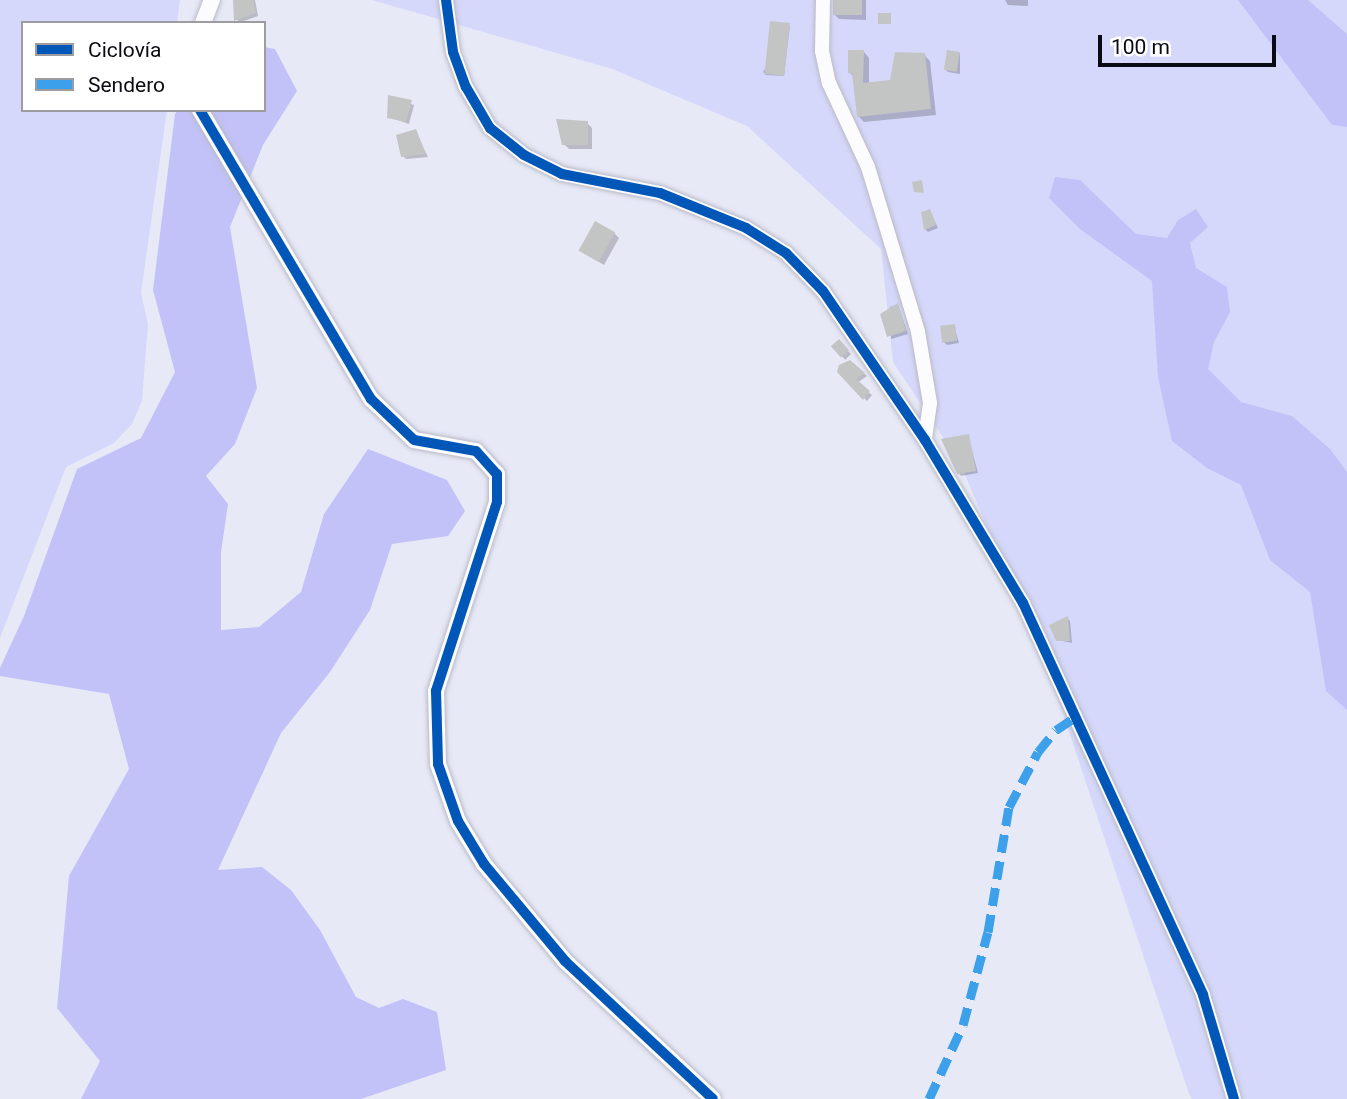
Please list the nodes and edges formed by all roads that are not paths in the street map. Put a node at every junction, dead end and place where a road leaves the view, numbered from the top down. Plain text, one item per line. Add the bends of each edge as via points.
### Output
1 (212, 0) edge
2 (446, 0) edge
3 (824, 0) edge
4 (204, 21) edge
5 (201, 112) edge
6 (925, 440) junction
7 (713, 1099) edge
8 (1234, 1099) edge

1 - 4 street
2 - 6 street via 453,52 466,87 490,128 524,155 562,174 660,193 746,228 786,253 823,291
3 - 6 street via 822,51 829,83 868,167 918,332 930,403
5 - 7 street via 370,399 414,440 476,451 497,474 496,502 436,691 438,764 458,821 484,864 565,961
6 - 8 street via 1023,603 1198,983

